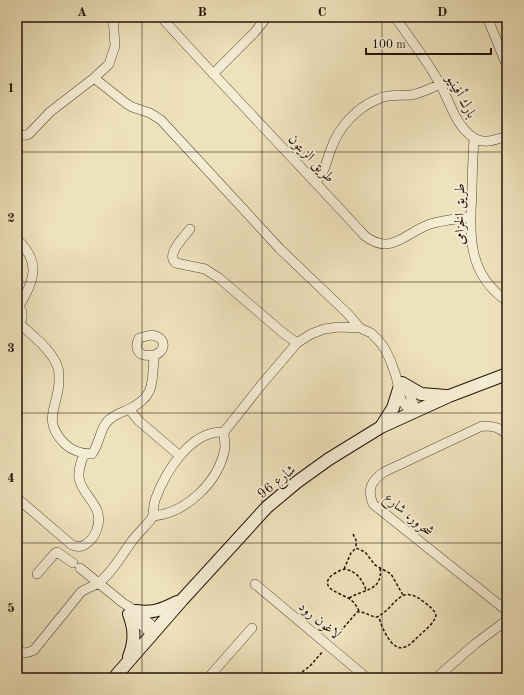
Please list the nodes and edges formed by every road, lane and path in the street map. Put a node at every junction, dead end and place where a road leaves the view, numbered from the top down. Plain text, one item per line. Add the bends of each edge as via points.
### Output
1 (113, 17) edge
2 (161, 17) edge
3 (267, 17) edge
4 (394, 17) edge
5 (486, 17) edge
6 (507, 66) edge
7 (213, 74) junction
8 (94, 78) junction
9 (440, 84) junction
10 (17, 133) edge
11 (507, 136) edge
12 (474, 138) junction
13 (316, 182) junction
14 (470, 216) junction
15 (190, 229) dead end
16 (17, 239) edge
17 (507, 301) edge
18 (18, 305) edge
19 (18, 325) edge
20 (360, 328) junction
21 (297, 343) junction
22 (154, 355) dead end
23 (507, 374) edge
24 (399, 383) junction
25 (449, 396) junction
26 (129, 409) junction
27 (414, 412) junction
28 (381, 427) junction
29 (224, 432) junction
30 (507, 435) edge
31 (84, 454) junction
32 (180, 456) junction
33 (17, 498) edge
34 (153, 516) junction
35 (353, 534) dead end
36 (356, 548) junction
37 (380, 568) junction
38 (344, 569) junction
39 (37, 574) dead end
40 (98, 583) junction
41 (255, 584) dead end
42 (366, 590) junction
43 (403, 595) junction
44 (349, 598) junction
45 (182, 600) junction
46 (129, 609) junction
47 (359, 611) junction
48 (507, 611) edge
49 (379, 617) junction
50 (507, 620) edge
51 (252, 628) dead end
52 (154, 632) junction
53 (328, 646) junction
54 (17, 651) edge
55 (128, 661) junction
56 (114, 678) edge
57 (208, 678) edge
58 (294, 678) edge
59 (367, 678) edge
60 (436, 678) edge

1 - 8 street via 115,46 109,64
2 - 7 street, طريق الزيتون
3 - 7 street
4 - 9 street, بارك أفينيو
5 - 6 street
7 - 13 street, طريق الزيتون
8 - 10 street via 50,112 28,134 20,136
8 - 20 street via 127,104 160,120 280,249
9 - 12 street, بارك أفينيو via 458,121
9 - 13 street via 419,93 379,98 358,110 339,134 331,148 322,175
11 - 12 street, بارك أفينيو via 484,142
12 - 14 street, طريق الخزامى
13 - 14 street, طريق الزيتون via 365,236 373,242 382,244 397,242 431,224
14 - 17 street, طريق الخزامى via 471,244 476,260 485,279
15 - 21 street via 174,249 174,261 205,268
16 - 18 street via 27,250 34,267 33,277
18 - 19 street via 23,314
19 - 31 street via 52,356 59,369 59,384 51,418 58,437 66,445
20 - 21 street via 339,327 324,330 311,334
20 - 24 street via 371,333 379,341
21 - 29 street
22 - 26 street via 150,392 146,398
23 - 25 street, شارع 96
24 - 25 street via 421,394
24 - 27 street via 403,404
24 - 28 street via 393,408
25 - 27 street, شارع 96
26 - 31 street via 113,416 106,423 92,454
26 - 32 street via 139,421
27 - 28 street, شارع 96
28 - 45 street, شارع 96 via 329,459 267,507
29 - 32 street via 199,438
29 - 34 street via 225,447 220,464 199,494 170,513
30 - 48 street, شحرور، شارع via 495,426 482,426 384,472 371,484 370,496 373,504
31 - 33 street via 79,480 99,515 99,524 92,539 86,544 72,545
32 - 34 street via 167,472 154,502
34 - 40 street
35 - 36 path
36 - 37 path via 365,552
36 - 38 path
37 - 42 path via 378,583
37 - 43 path via 391,574
38 - 42 path via 360,577
38 - 44 path via 331,577 327,584 329,588
39 - 40 street via 57,552
40 - 46 street
40 - 54 street via 82,592 34,650 28,653
41 - 53 street, لاغون رود
42 - 44 path
43 - 49 path
43 - 49 path via 418,597 433,609 436,616 431,624 402,648 394,645 386,635
44 - 47 path
45 - 46 street via 152,612
45 - 52 street, شارع 96
46 - 52 street
46 - 55 street via 134,643
47 - 49 path
47 - 53 path
50 - 60 street
51 - 57 street
52 - 55 street, شارع 96
53 - 58 path via 310,666
53 - 59 street, لاغون رود
55 - 56 street, شارع 96

